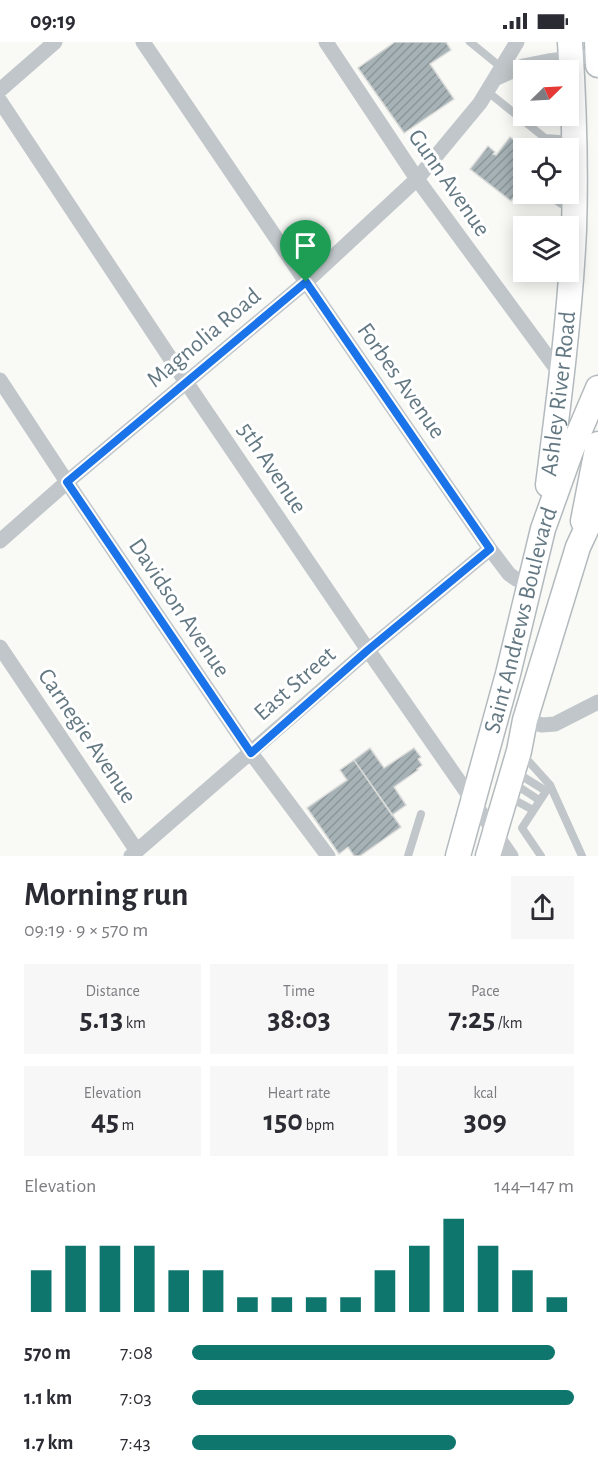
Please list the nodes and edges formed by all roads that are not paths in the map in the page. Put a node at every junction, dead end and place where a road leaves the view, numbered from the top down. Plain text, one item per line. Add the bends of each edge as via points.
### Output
1 (55, 42) edge
2 (143, 42) edge
3 (326, 42) edge
4 (470, 42) edge
5 (517, 42) edge
6 (597, 42) edge
7 (571, 50) edge
8 (598, 55) edge
9 (598, 65) edge
10 (500, 73) junction
11 (0, 90) edge
12 (488, 92) junction
13 (0, 101) edge
14 (545, 138) edge
15 (573, 138) edge
16 (417, 179) junction
17 (562, 204) edge
18 (573, 204) edge
19 (574, 212) junction
20 (306, 282) junction
21 (561, 375) junction
22 (0, 380) edge
23 (186, 382) junction
24 (598, 388) edge
25 (598, 444) edge
26 (67, 482) junction
27 (598, 504) edge
28 (543, 529) junction
29 (0, 541) edge
30 (578, 547) junction
31 (490, 549) junction
32 (532, 581) junction
33 (0, 646) edge
34 (368, 650) junction
35 (596, 707) edge
36 (525, 720) junction
37 (251, 753) junction
38 (512, 774) junction
39 (548, 788) junction
40 (539, 800) junction
41 (474, 802) junction
42 (533, 810) junction
43 (421, 814) dead end
44 (495, 833) junction
45 (134, 854) edge
46 (328, 856) edge
47 (408, 856) edge
48 (458, 856) edge
49 (488, 856) edge
50 (511, 856) edge
51 (541, 856) edge
52 (582, 856) edge

1 - 11 street
2 - 20 street, Forbes Avenue
3 - 16 street, Gunn Avenue
4 - 10 lane
5 - 10 street, Magnolia Road
6 - 8 main road
7 - 8 street
7 - 10 street
7 - 15 main road, Ashley River Road
8 - 9 main road
10 - 12 street, Magnolia Road
12 - 14 lane
12 - 16 street, Magnolia Road
13 - 23 street, 5th Avenue
16 - 20 street, Magnolia Road
16 - 21 street, Gunn Avenue
17 - 19 lane
18 - 19 main road, Ashley River Road
19 - 21 main road, Ashley River Road
20 - 23 street, Magnolia Road
20 - 31 street, Forbes Avenue
21 - 28 main road, Ashley River Road
22 - 26 street, Davidson Avenue
23 - 26 street, Magnolia Road
23 - 34 street, 5th Avenue
24 - 28 main road, Saint Andrews Boulevard via 570,451
25 - 30 main road, Ashley River Road
26 - 29 street, Magnolia Road
26 - 37 street, Davidson Avenue
27 - 30 main road, Saint Andrews Boulevard
28 - 32 main road, Saint Andrews Boulevard
30 - 36 main road, Saint Andrews Boulevard
31 - 32 street, Forbes Avenue via 509,574
31 - 34 street, East Street
32 - 41 main road, Saint Andrews Boulevard
33 - 45 street, Carnegie Avenue
34 - 37 street, East Street
34 - 41 street, 5th Avenue
35 - 36 street via 555,724
36 - 38 main road, Saint Andrews Boulevard
37 - 45 street, East Street
37 - 46 street, Davidson Avenue
38 - 39 lane
38 - 39 lane
38 - 40 lane
38 - 42 lane
38 - 44 main road, Saint Andrews Boulevard
39 - 40 lane
39 - 52 lane
40 - 42 lane
41 - 44 street, 5th Avenue
41 - 48 main road, Saint Andrews Boulevard
42 - 51 lane via 522,828
43 - 47 lane
44 - 49 main road, Saint Andrews Boulevard
44 - 50 street, 5th Avenue

